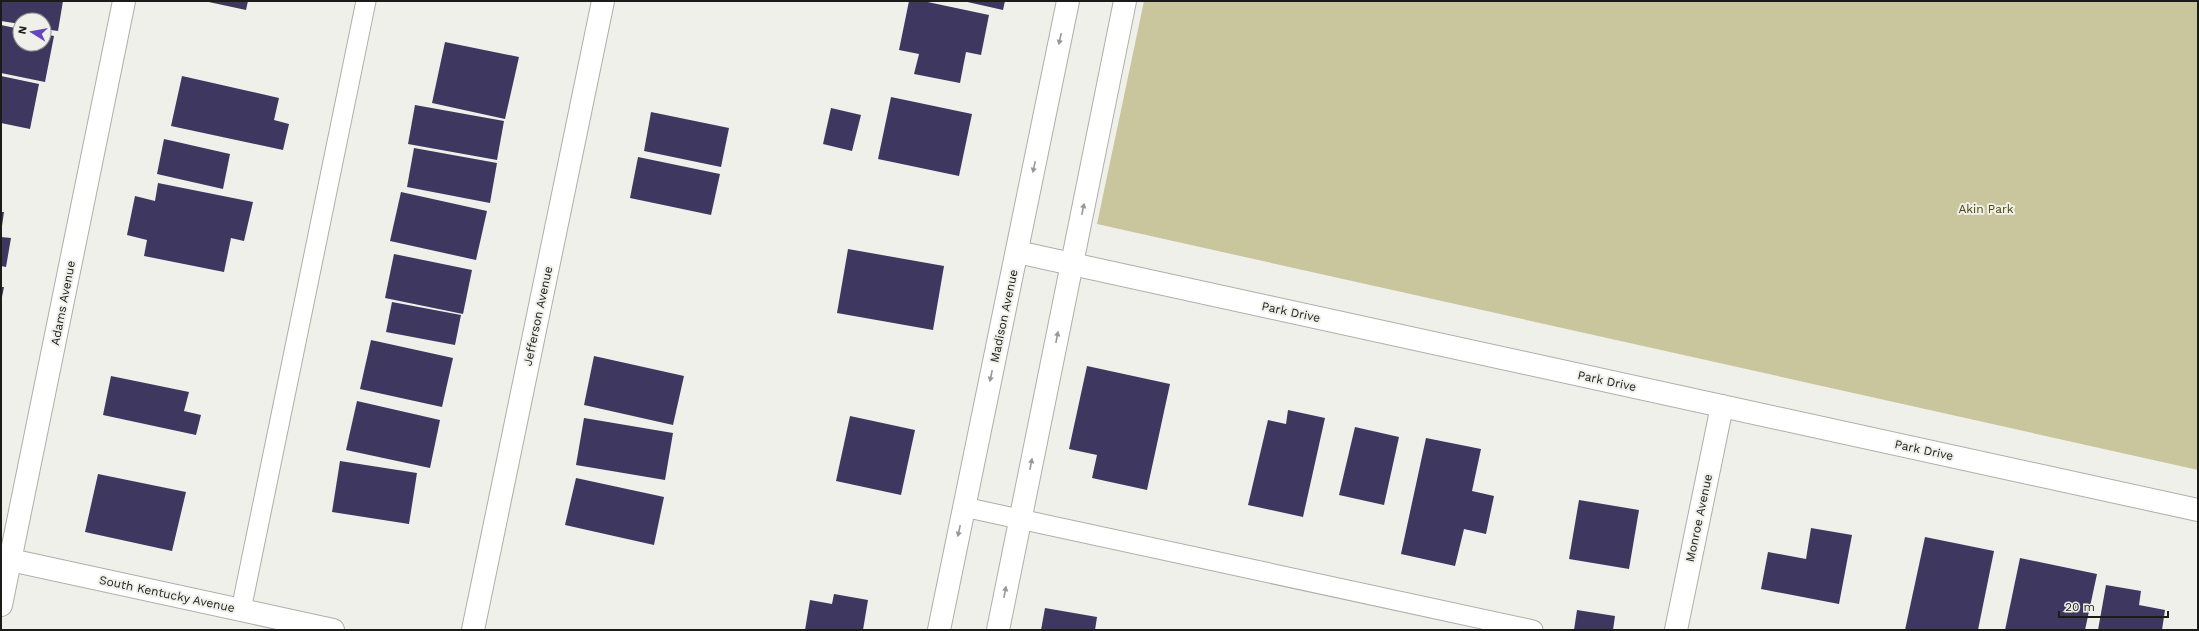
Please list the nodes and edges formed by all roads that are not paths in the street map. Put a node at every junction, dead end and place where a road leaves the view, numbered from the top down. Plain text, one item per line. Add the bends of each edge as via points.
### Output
1 (124, 1) edge
2 (366, 1) edge
3 (603, 1) edge
4 (1068, 1) edge
5 (1125, 1) edge
6 (1017, 252) junction
7 (1072, 264) junction
8 (1722, 406) junction
9 (964, 507) junction
10 (2198, 510) edge
11 (1020, 520) junction
12 (6, 559) edge
13 (1, 605) edge
14 (241, 610) junction
15 (332, 630) edge
16 (473, 630) edge
17 (939, 630) edge
18 (998, 630) edge
19 (1533, 630) edge
20 (1676, 630) edge

1 - 12 street, Adams Avenue
2 - 14 lane
3 - 16 street, Jefferson Avenue
4 -> 6 street, Madison Avenue
7 -> 5 street
6 - 7 street, Park Drive
6 -> 9 street, Madison Avenue
7 - 8 street, Park Drive
11 -> 7 street
8 - 10 street, Park Drive
8 - 20 street, Monroe Avenue
9 - 11 lane
9 -> 17 street, Madison Avenue
18 -> 11 street
11 - 19 lane
12 - 13 street, Adams Avenue
12 - 14 street, South Kentucky Avenue
14 - 15 street, South Kentucky Avenue

